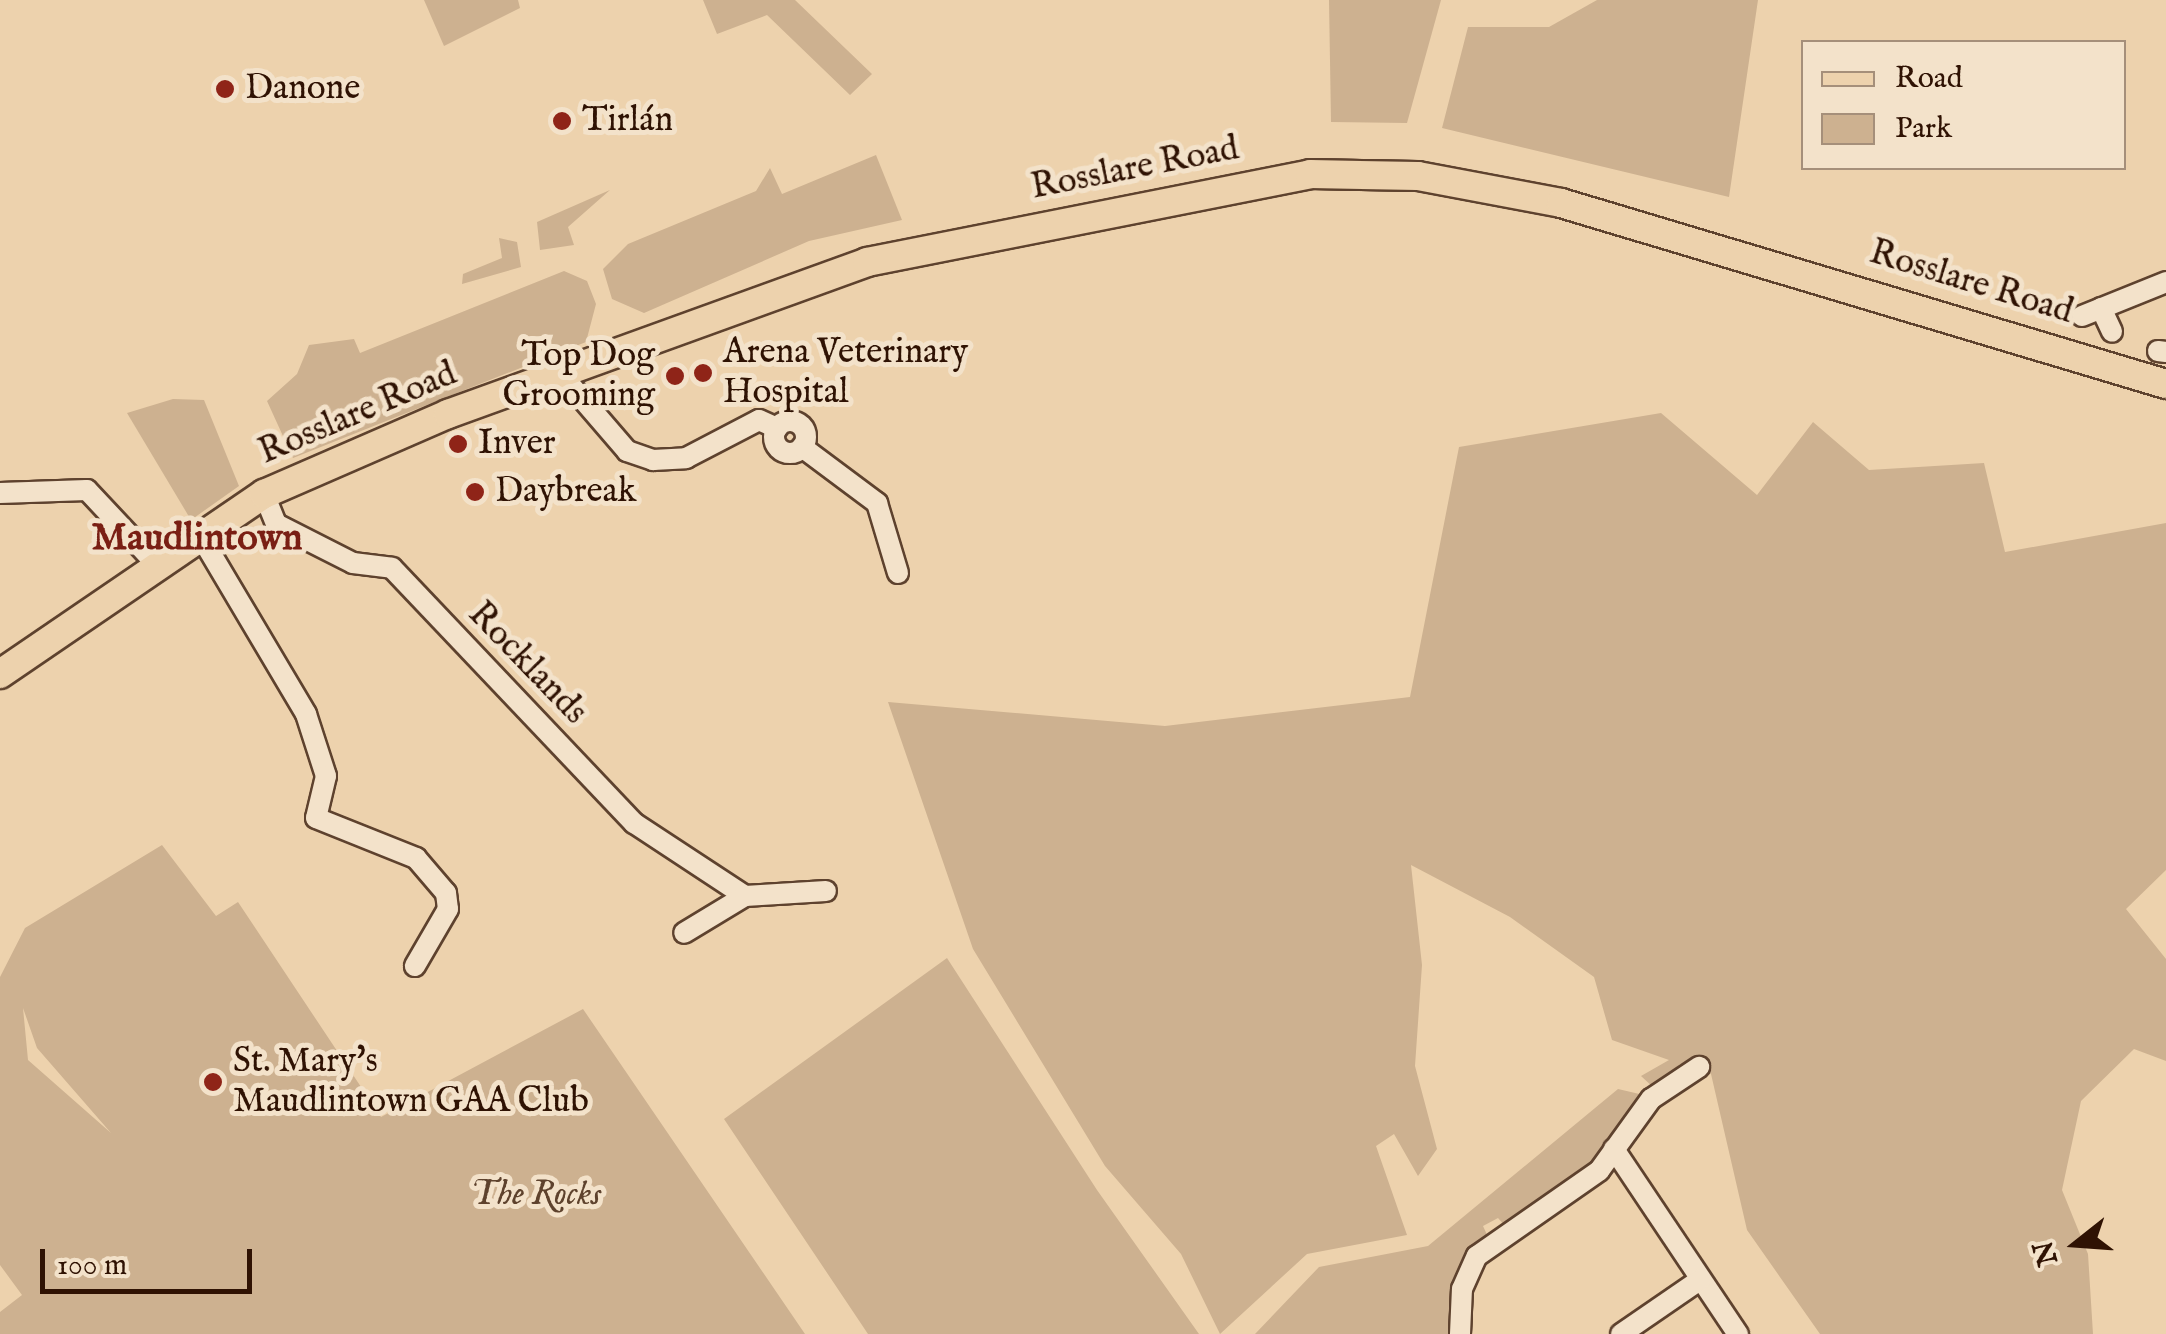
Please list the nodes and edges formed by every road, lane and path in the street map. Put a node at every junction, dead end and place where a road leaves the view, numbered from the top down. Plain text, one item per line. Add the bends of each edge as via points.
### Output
1 (2166, 282) edge
2 (2112, 332) dead end
3 (560, 372) junction
4 (2166, 384) edge
5 (0, 493) edge
6 (264, 494) junction
7 (201, 537) junction
8 (158, 566) junction
9 (898, 573) dead end
10 (0, 674) edge
11 (826, 892) dead end
12 (745, 896) junction
13 (684, 933) dead end
14 (415, 966) dead end
15 (1690, 1064) dead end
16 (1614, 1149) junction
17 (1700, 1280) junction
18 (1460, 1334) edge
19 (1620, 1334) edge
20 (1738, 1334) edge

1 - 2 street via 2092,312
3 - 4 main road, Rosslare Road via 867,262 1310,174 1418,176 1561,203
3 - 6 main road, Rosslare Road
3 - 9 street via 627,451 653,460 686,458 759,420 777,428 800,424 802,447 877,502
5 - 8 street via 87,490
6 - 7 main road, Rosslare Road
6 - 12 street, Rocklands via 276,524 354,563 392,568 634,823
7 - 8 main road, Rosslare Road
7 - 14 street via 306,714 326,776 316,818 416,858 446,893 448,910
8 - 10 main road
11 - 12 street
12 - 13 street
15 - 16 street via 1651,1099
16 - 17 street
16 - 18 street via 1599,1170 1477,1256 1462,1289
17 - 19 street
17 - 20 street

